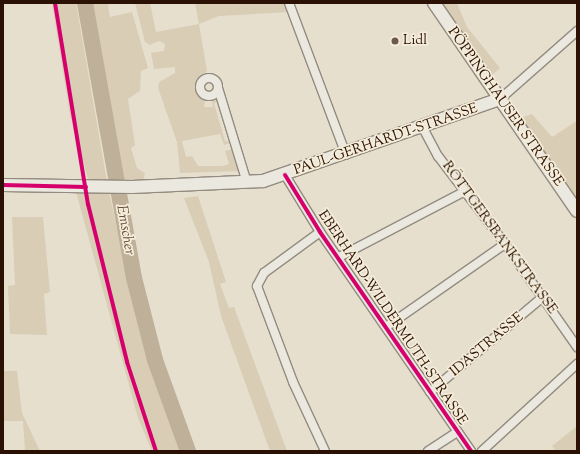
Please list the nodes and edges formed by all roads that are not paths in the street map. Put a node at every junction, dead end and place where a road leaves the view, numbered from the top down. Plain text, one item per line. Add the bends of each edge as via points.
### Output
1 (289, 3) edge
2 (434, 3) edge
3 (577, 31) edge
4 (218, 88) dead end
5 (500, 99) junction
6 (424, 128) junction
7 (346, 155) junction
8 (285, 175) junction
9 (247, 183) junction
10 (3, 185) edge
11 (465, 191) junction
12 (577, 211) edge
13 (320, 232) junction
14 (505, 244) junction
15 (339, 257) junction
16 (544, 298) junction
17 (386, 327) junction
18 (577, 347) edge
19 (577, 364) edge
20 (430, 392) junction
21 (457, 432) junction
22 (326, 451) edge
23 (428, 451) edge
24 (471, 451) edge
25 (482, 451) edge

1 - 7 street
2 - 5 main road, PÖPPINGHAUSER STRASSE
3 - 5 street
4 - 9 street
5 - 6 main road, PAUL-GERHARDT-STRASSE
5 - 12 main road, PÖPPINGHAUSER STRASSE
6 - 7 main road, PAUL-GERHARDT-STRASSE
6 - 11 street, RÖTTGERSBANKSTRASSE via 438,156
7 - 8 main road, PAUL-GERHARDT-STRASSE
8 - 9 main road, PAUL-GERHARDT-STRASSE
8 - 13 street, EBERHARD-WILDERMUTH-STRASSE
9 - 10 main road, PAUL-GERHARDT-STRASSE via 132,187
11 - 14 street, RÖTTGERSBANKSTRASSE
11 - 15 street
13 - 15 street, EBERHARD-WILDERMUTH-STRASSE
13 - 22 street via 264,273 257,286 290,375
14 - 16 street, RÖTTGERSBANKSTRASSE
14 - 17 street
15 - 17 street, EBERHARD-WILDERMUTH-STRASSE
16 - 18 street, RÖTTGERSBANKSTRASSE
16 - 20 street, IDASTRASSE
17 - 20 street, EBERHARD-WILDERMUTH-STRASSE
19 - 25 street
20 - 21 street, EBERHARD-WILDERMUTH-STRASSE
21 - 23 street
21 - 24 street, EBERHARD-WILDERMUTH-STRASSE

